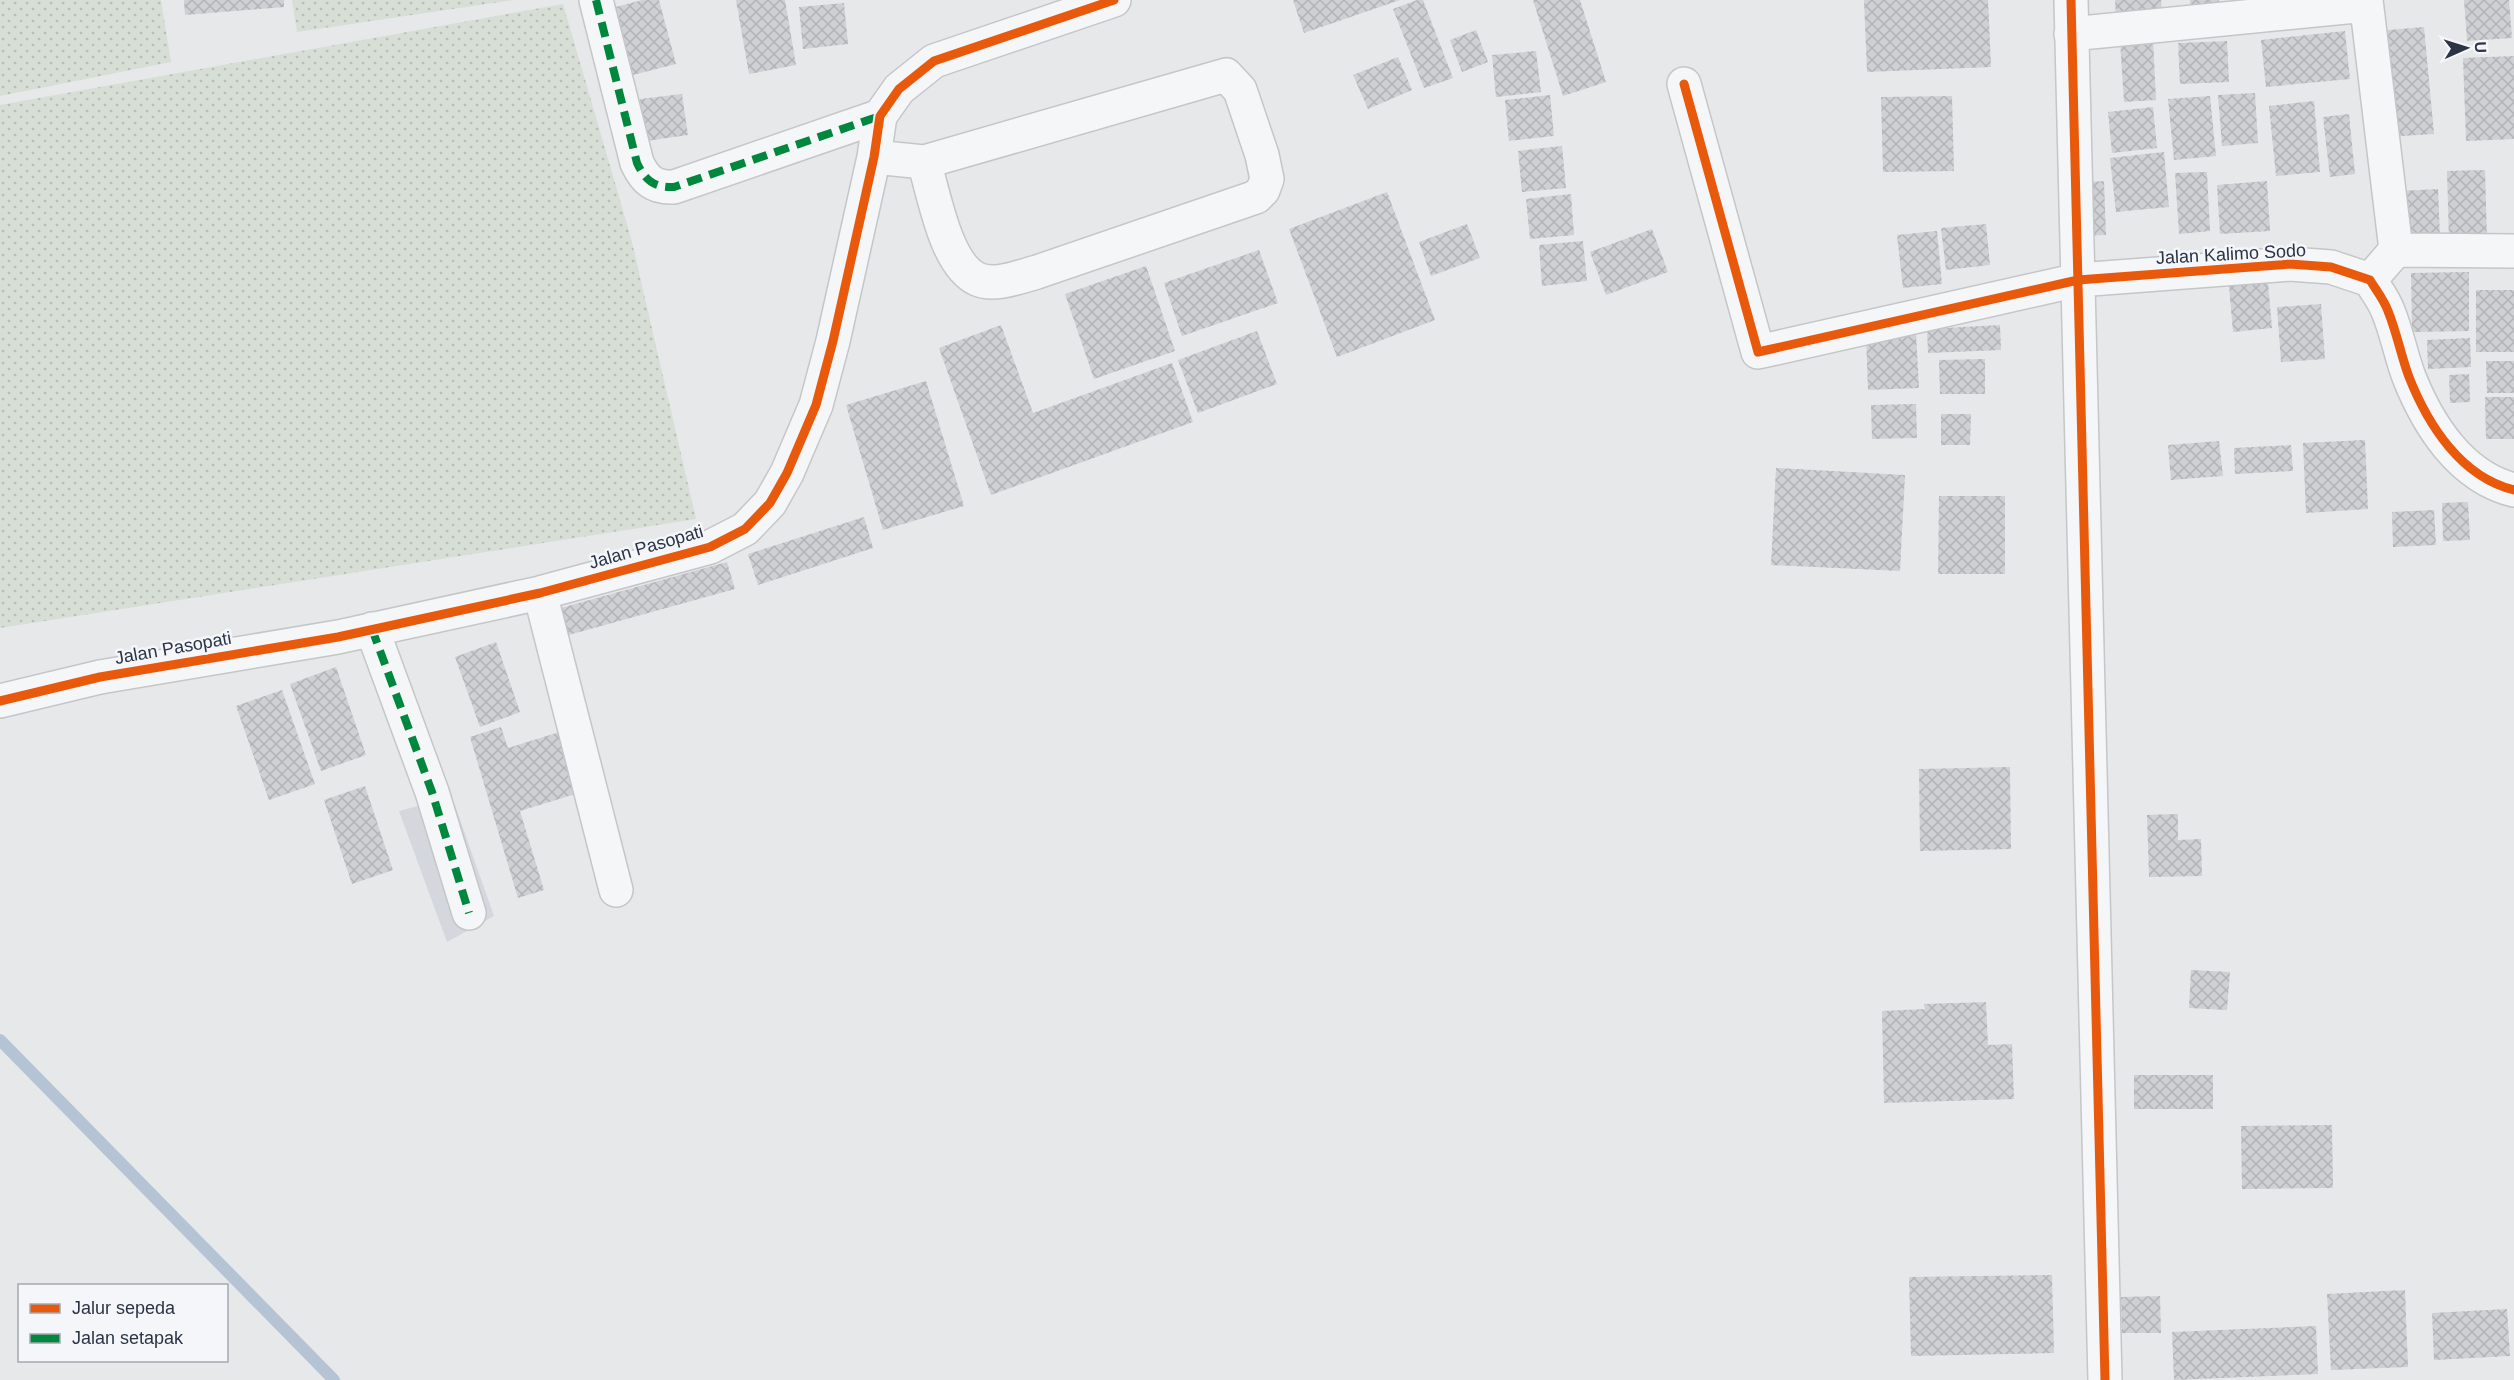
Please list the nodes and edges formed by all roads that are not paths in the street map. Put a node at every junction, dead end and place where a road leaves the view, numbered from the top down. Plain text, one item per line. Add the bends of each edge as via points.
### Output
1 (596, 0) edge
2 (1114, 0) edge
3 (2071, 0) edge
4 (2366, 2) edge
5 (2071, 34) junction
6 (1684, 84) dead end
7 (880, 116) junction
8 (874, 157) junction
9 (924, 162) junction
10 (2396, 250) junction
11 (2514, 251) edge
12 (2078, 280) junction
13 (2370, 280) junction
14 (2514, 490) edge
15 (540, 593) junction
16 (372, 629) junction
17 (0, 701) edge
18 (616, 890) dead end
19 (469, 913) dead end
20 (2105, 1380) edge

1 - 7 street via 637,163 642,174 657,186 674,187
2 - 7 street, Jalan Pasopati via 934,61 899,89
3 - 5 street
4 - 5 street
4 - 10 street
5 - 12 street
6 - 12 street, Jalan Kalimo Sodo via 1758,352
7 - 8 street, Jalan Pasopati
8 - 9 street
8 - 15 street, Jalan Pasopati via 816,405 770,503 745,529 710,547
9 - 9 street via 1226,75 1240,90 1267,180 1256,197 1037,272 1003,281 978,280 951,251
10 - 11 street
10 - 13 street
12 - 13 street, Jalan Kalimo Sodo via 2290,264 2331,267
12 - 20 street
13 - 14 street via 2388,310 2410,378 2437,431 2465,465 2496,485
15 - 16 street, Jalan Pasopati
15 - 18 street
16 - 17 street, Jalan Pasopati via 100,677
16 - 19 street via 432,792

